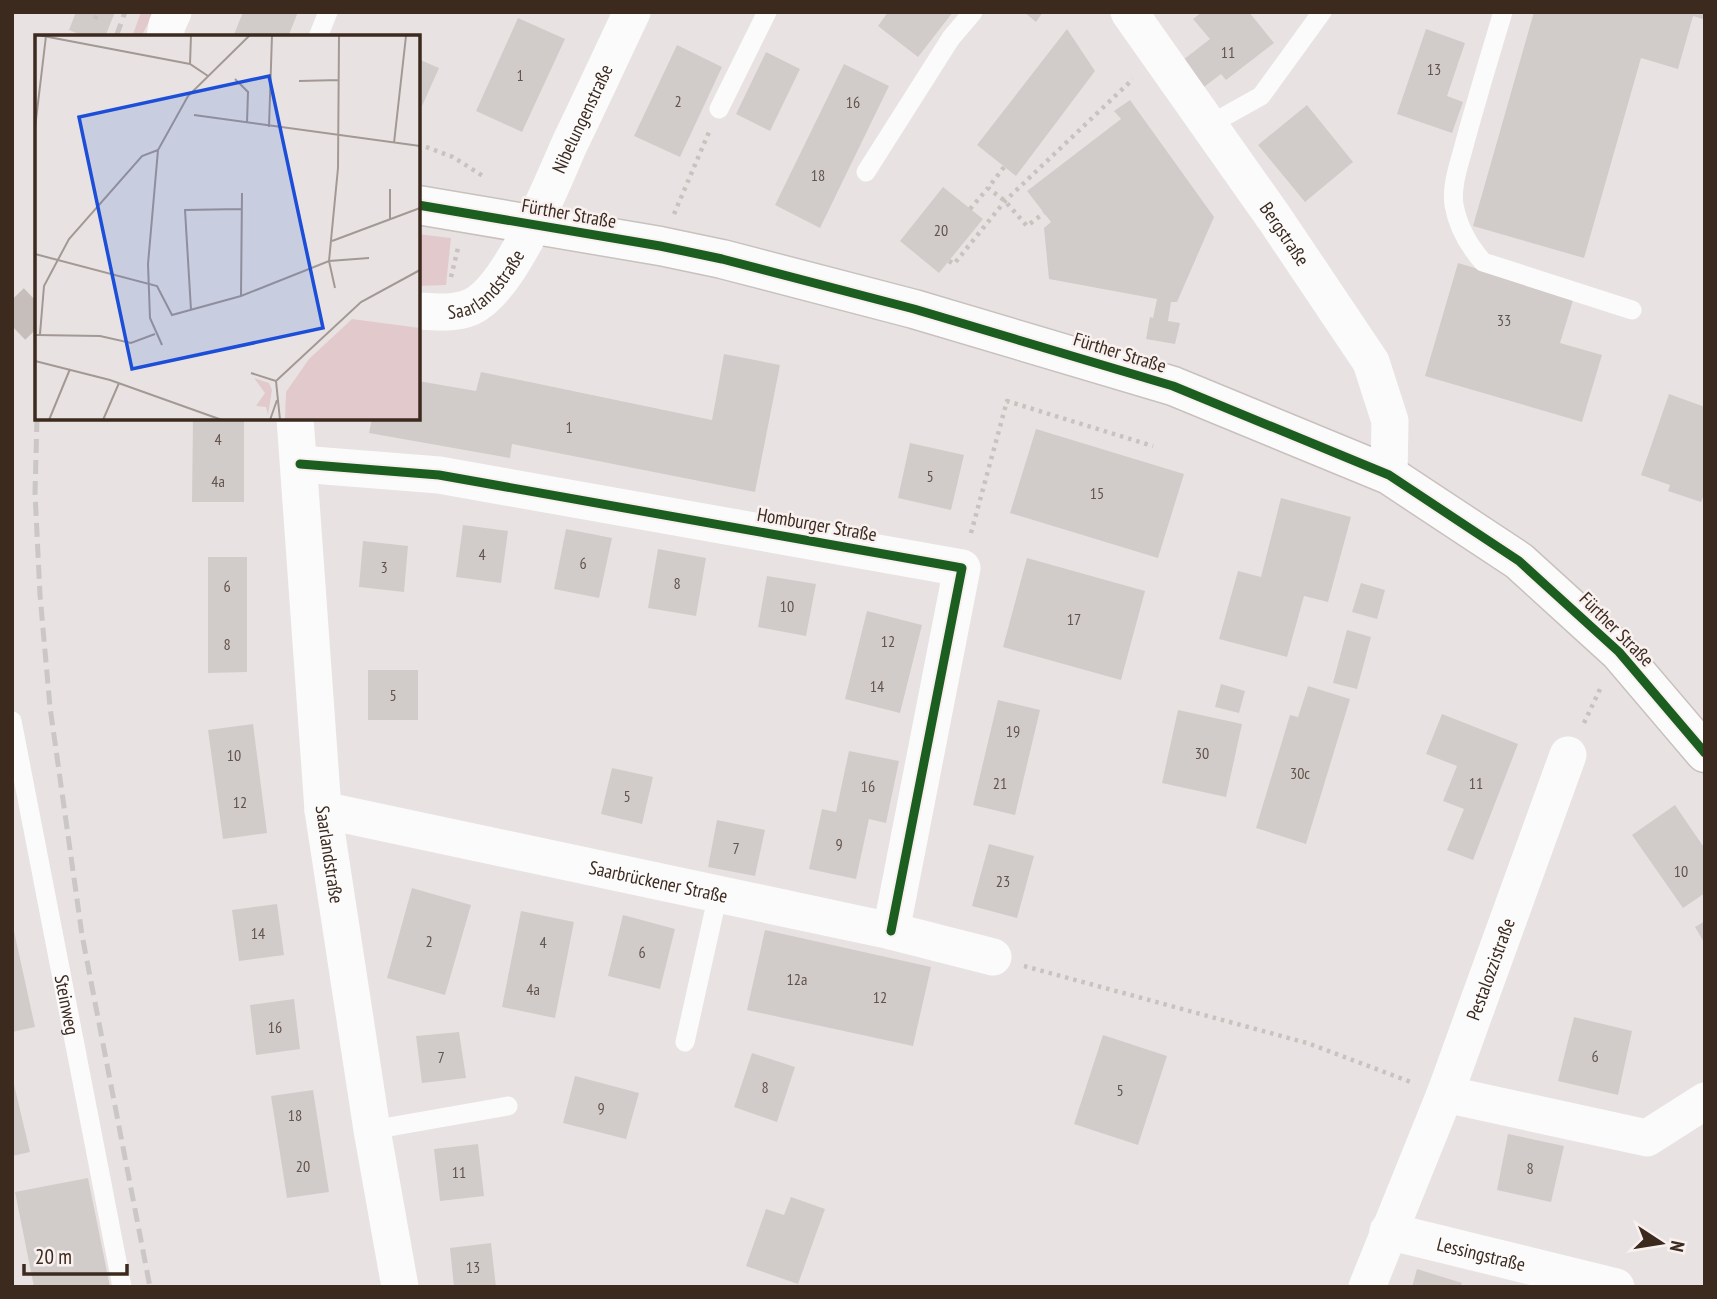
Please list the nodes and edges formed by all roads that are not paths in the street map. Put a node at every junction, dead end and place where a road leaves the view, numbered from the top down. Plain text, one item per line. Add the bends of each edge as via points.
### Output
1 (173, 12) edge
2 (328, 12) edge
3 (632, 12) edge
4 (766, 12) edge
5 (973, 12) edge
6 (1129, 12) edge
7 (1322, 12) edge
8 (1503, 12) edge
9 (166, 35) edge
10 (319, 35) edge
11 (719, 109) road end
12 (1209, 125) junction
13 (866, 172) dead end
14 (420, 205) edge
15 (533, 224) junction
16 (1632, 310) dead end
17 (420, 312) edge
18 (295, 420) edge
19 (300, 464) junction
20 (1389, 475) junction
21 (12, 721) edge
22 (1705, 753) edge
23 (1568, 755) road end
24 (323, 810) junction
25 (718, 894) junction
26 (891, 931) junction
27 (993, 957) road end
28 (685, 1042) dead end
29 (1445, 1094) junction
30 (1705, 1101) edge
31 (508, 1106) dead end
32 (372, 1130) junction
33 (1388, 1231) junction
34 (122, 1287) edge
35 (400, 1287) edge
36 (1367, 1287) edge
37 (1616, 1287) edge

1 - 9 street
2 - 10 lane
3 - 15 street, Nibelungenstraße
4 - 11 lane
5 - 13 lane via 951,38
6 - 12 street, Bergstraße
7 - 12 lane via 1261,96
8 - 16 lane via 1454,186 1462,230 1483,262
12 - 20 street, Bergstraße via 1371,362 1390,421
14 - 15 main road, Fürther Straße
15 - 17 street, Saarlandstraße via 504,275 472,306
15 - 20 main road, Fürther Straße via 735,262 914,309 1173,386
18 - 19 street, Saarlandstraße
19 - 24 street, Saarlandstraße
19 - 26 street, Homburger Straße via 439,475 962,568
20 - 22 main road, Fürther Straße via 1519,561 1619,652
21 - 34 lane, Steinweg
23 - 29 street, Pestalozzistraße
24 - 25 street, Saarbrückener Straße
24 - 32 street, Saarlandstraße
25 - 26 street, Saarbrückener Straße
25 - 28 lane
26 - 27 street, Saarbrückener Straße
29 - 30 street via 1647,1138
29 - 33 street, Pestalozzistraße
31 - 32 lane
32 - 35 street, Saarlandstraße
33 - 36 street, Pestalozzistraße
33 - 37 street, Lessingstraße

